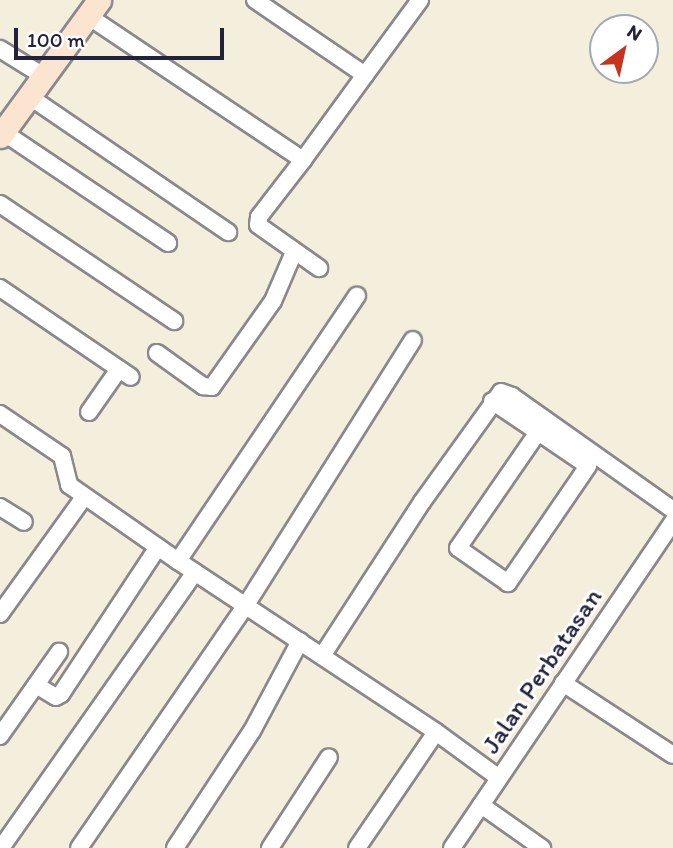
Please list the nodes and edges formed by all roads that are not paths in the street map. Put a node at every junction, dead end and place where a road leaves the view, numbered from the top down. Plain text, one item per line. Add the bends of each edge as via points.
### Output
1 (255, 0) edge
2 (420, 0) edge
3 (93, 8) edge
4 (0, 49) edge
5 (365, 75) junction
6 (44, 77) junction
7 (30, 97) junction
8 (2, 134) edge
9 (303, 160) junction
10 (0, 204) edge
11 (228, 232) dead end
12 (168, 243) dead end
13 (294, 252) junction
14 (319, 268) dead end
15 (0, 288) edge
16 (358, 296) dead end
17 (174, 321) dead end
18 (413, 340) dead end
19 (157, 353) dead end
20 (492, 401) junction
21 (89, 412) dead end
22 (0, 414) edge
23 (538, 432) junction
24 (84, 497) junction
25 (0, 507) edge
26 (673, 510) edge
27 (673, 521) edge
28 (24, 522) dead end
29 (158, 547) junction
30 (178, 561) junction
31 (195, 572) junction
32 (246, 605) junction
33 (0, 614) edge
34 (300, 641) junction
35 (59, 652) dead end
36 (322, 656) junction
37 (563, 683) junction
38 (36, 685) junction
39 (436, 732) junction
40 (0, 736) edge
41 (673, 755) edge
42 (329, 757) dead end
43 (499, 778) junction
44 (481, 805) junction
45 (1, 848) edge
46 (79, 848) edge
47 (175, 848) edge
48 (270, 848) edge
49 (357, 848) edge
50 (452, 848) edge
51 (542, 848) edge

1 - 5 street
2 - 5 street
3 - 6 street
3 - 9 street
4 - 6 street
5 - 9 street
6 - 7 street
7 - 8 street
7 - 11 street
8 - 12 street
9 - 13 street via 258,225
10 - 17 street
13 - 14 street
13 - 19 street via 273,301 212,387 203,386
15 - 21 street via 125,373
16 - 30 street
18 - 32 street
20 - 23 street
20 - 26 street via 501,392 512,396
20 - 36 street
22 - 24 street via 62,456 69,485
23 - 23 street via 588,467 508,583 458,548
24 - 29 street
24 - 33 street
25 - 28 street
27 - 37 street, Jalan Perbatasan
29 - 30 street
29 - 38 street via 61,694 56,697
30 - 31 street
31 - 32 street
31 - 45 street
32 - 34 street
32 - 46 street
34 - 36 street
34 - 47 street via 252,731
35 - 38 street
36 - 39 street
37 - 41 street
37 - 43 street, Jalan Perbatasan
38 - 40 street
39 - 43 street
39 - 49 street
42 - 48 street
43 - 44 street, Jalan Perbatasan
44 - 50 street, Jalan Perbatasan
44 - 51 street

